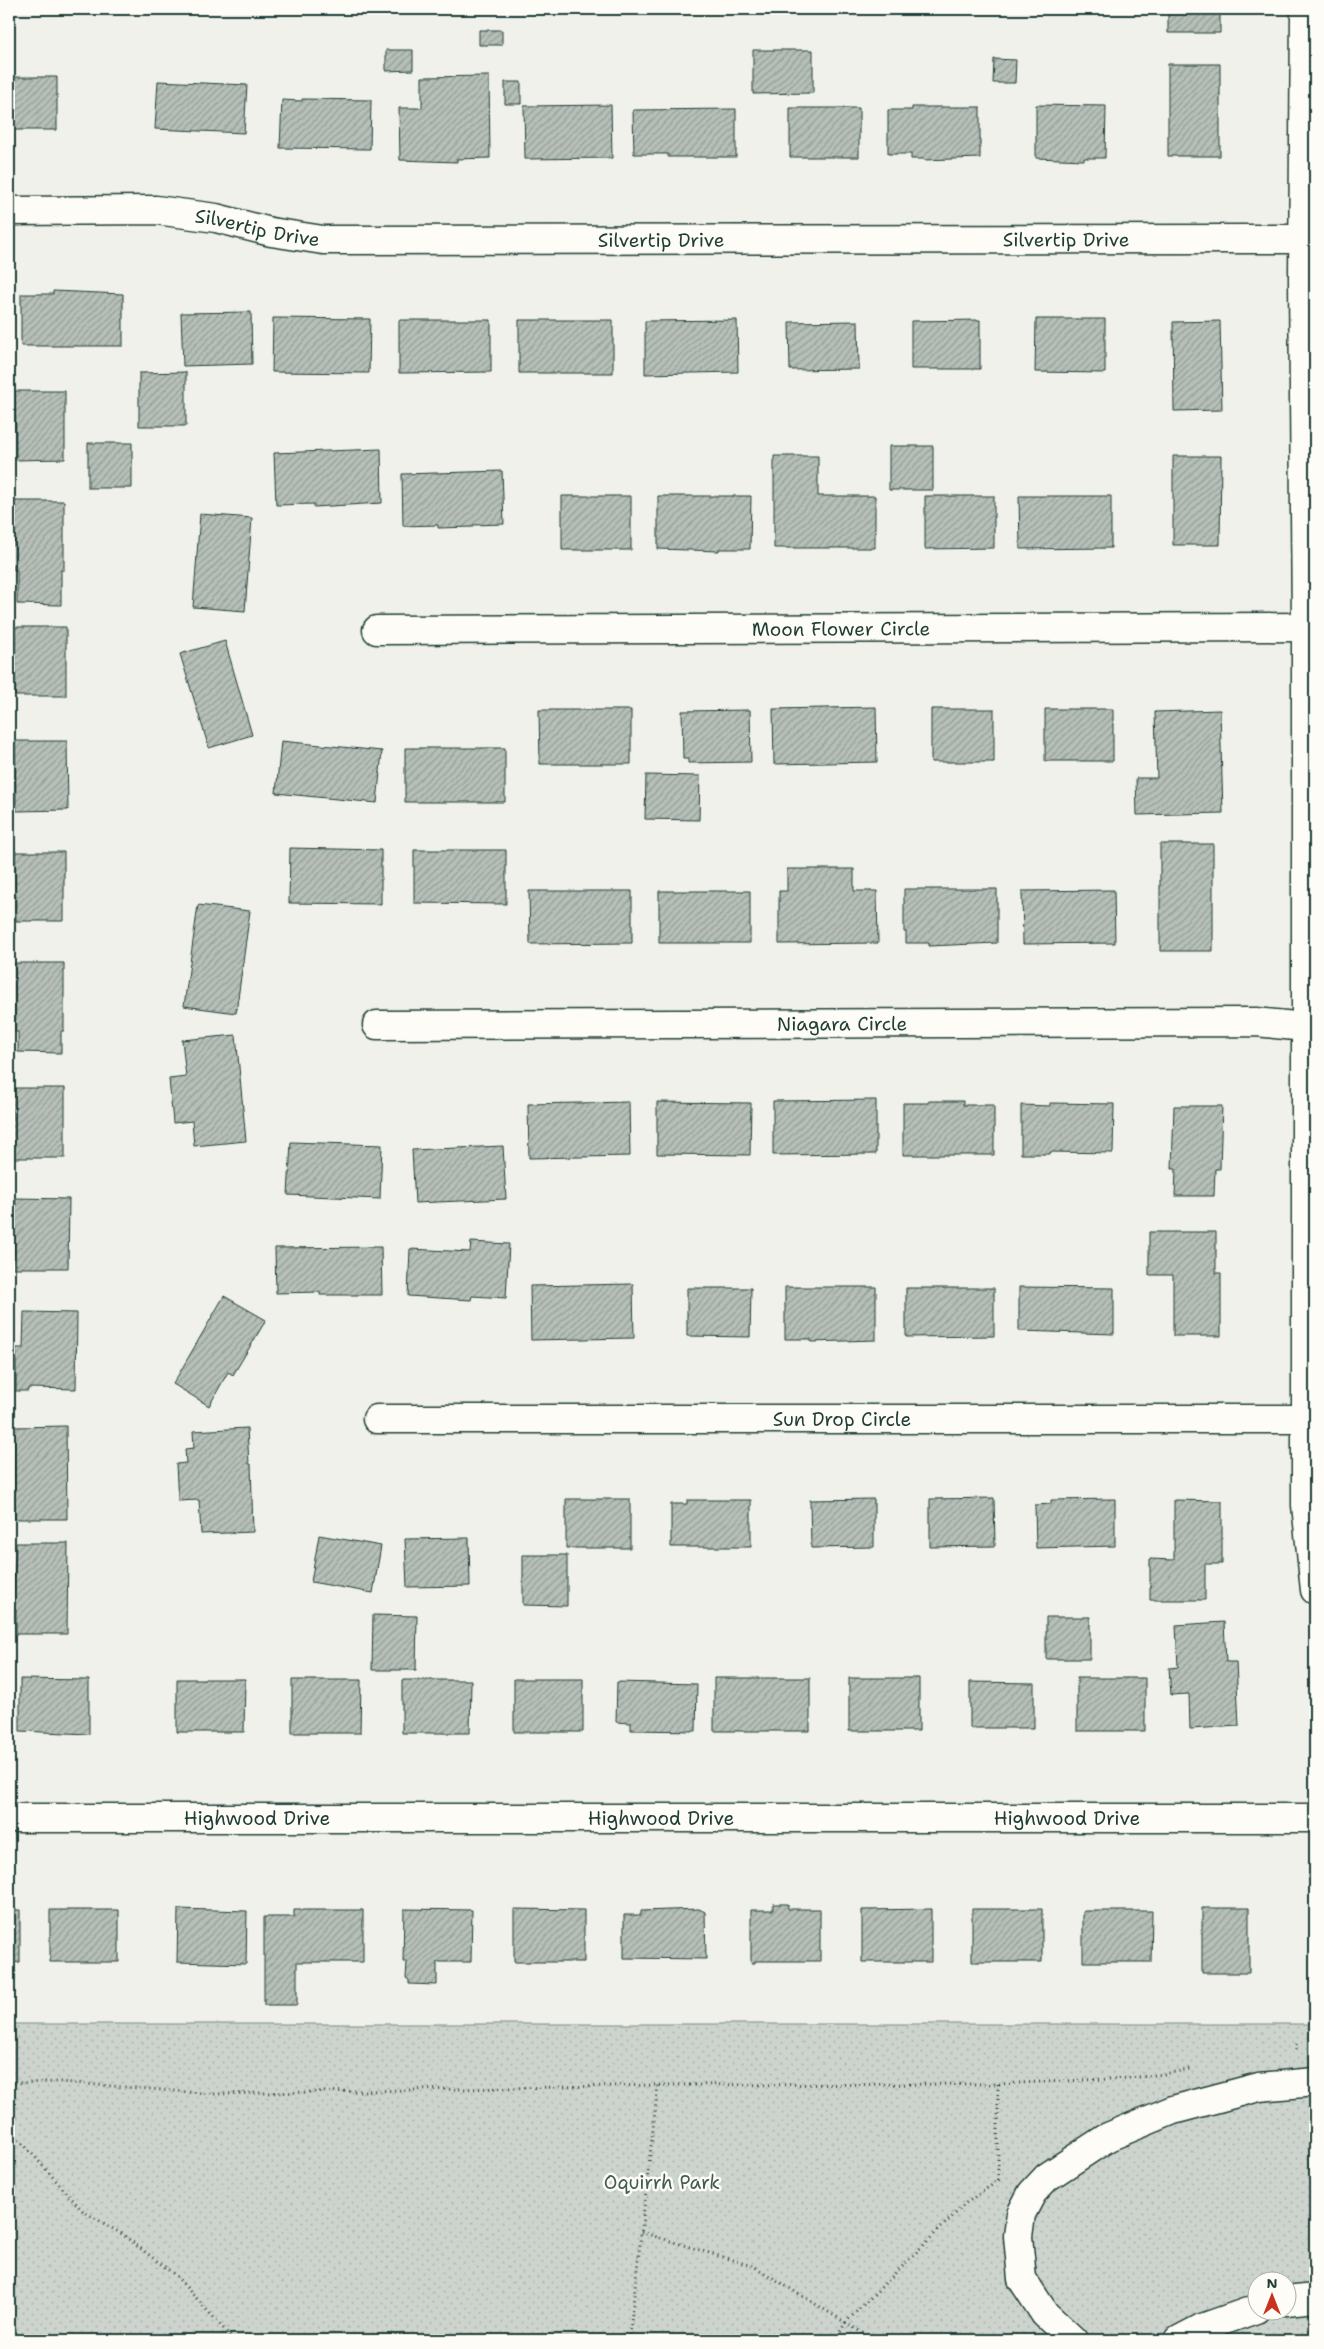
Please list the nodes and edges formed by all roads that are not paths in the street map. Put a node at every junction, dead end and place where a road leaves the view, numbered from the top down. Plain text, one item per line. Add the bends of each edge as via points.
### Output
1 (1304, 9) edge
2 (9, 211) edge
3 (1309, 239) edge
4 (1306, 627) junction
5 (377, 630) dead end
6 (377, 1025) dead end
7 (1311, 1027) edge
8 (377, 1419) dead end
9 (1306, 1419) junction
10 (1315, 1590) edge
11 (9, 1818) edge
12 (1315, 1818) edge
13 (1315, 2082) edge
14 (1315, 2298) edge
15 (1296, 2300) edge
16 (1246, 2313) edge
17 (1073, 2340) edge
18 (1179, 2340) edge

1 - 3 street
2 - 3 street, Silvertip Drive via 156,210 216,218 271,232 323,240
3 - 4 street
4 - 5 street, Moon Flower Circle
4 - 7 street
6 - 7 street, Niagara Circle via 1256,1022
7 - 9 street
8 - 9 street, Sun Drop Circle
9 - 10 street via 1306,1505
11 - 12 street, Highwood Drive
13 - 17 street via 1259,2086 1173,2110 1108,2137 1047,2177 1021,2214 1018,2236 1022,2279 1045,2314
14 - 15 street
16 - 18 street

